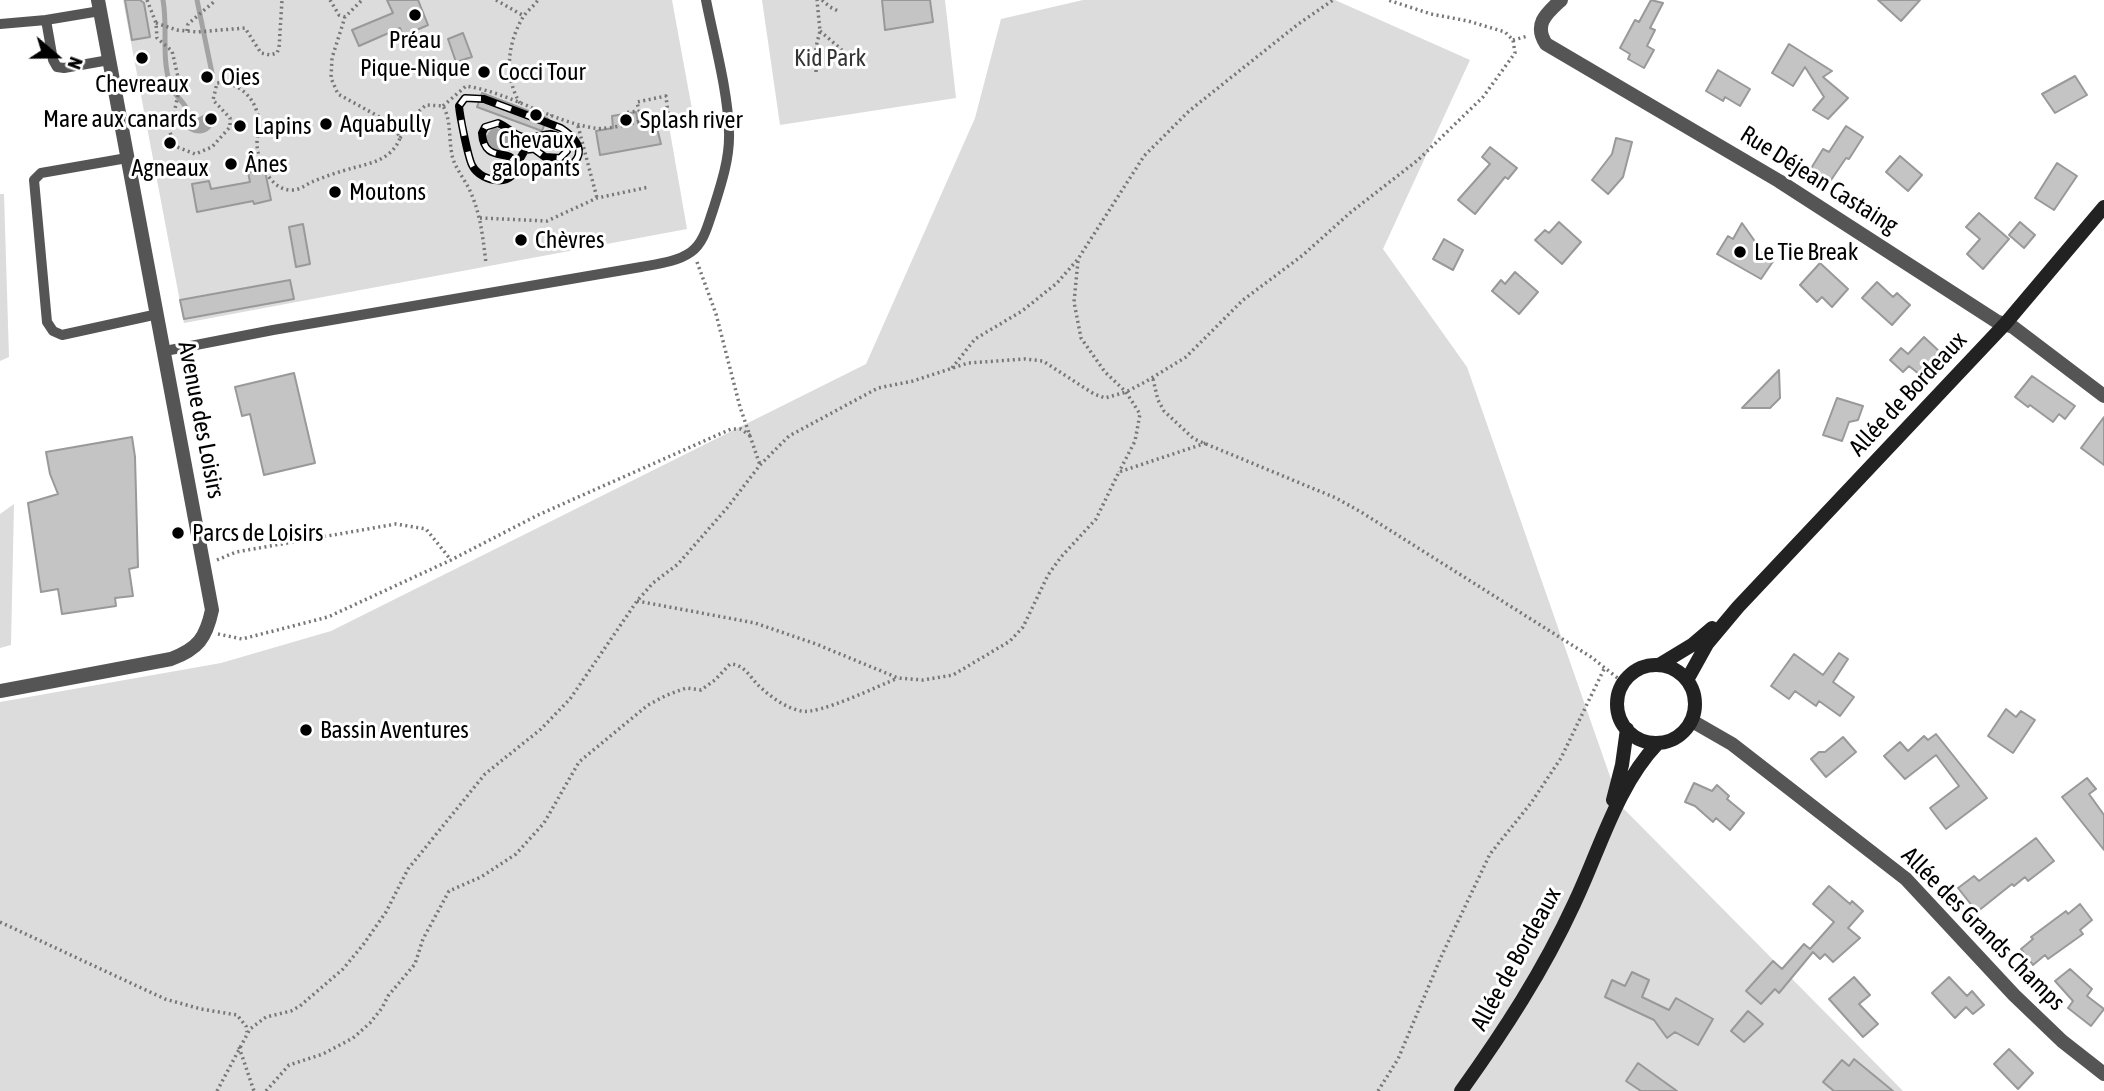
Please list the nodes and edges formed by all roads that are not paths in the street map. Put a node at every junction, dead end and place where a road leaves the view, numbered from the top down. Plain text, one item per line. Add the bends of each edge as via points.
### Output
1 (706, 0) edge
2 (1561, 0) edge
3 (99, 5) edge
4 (46, 20) junction
5 (0, 23) edge
6 (109, 60) junction
7 (127, 158) junction
8 (2104, 207) edge
9 (158, 314) junction
10 (2005, 324) junction
11 (165, 351) junction
12 (2104, 396) edge
13 (1738, 607) junction
14 (1659, 666) junction
15 (1687, 680) junction
16 (0, 691) edge
17 (1692, 720) junction
18 (1627, 729) junction
19 (1658, 743) junction
20 (1600, 844) junction
21 (2104, 1074) edge
22 (1461, 1091) edge

1 - 11 lane via 729,133 717,197 694,250 641,267
2 - 10 street, Rue Déjean Castaing via 1542,20 1546,44 1779,181
3 - 4 lane
3 - 6 street, Avenue des Loisirs
4 - 5 lane
4 - 6 lane via 57,66
6 - 7 street, Avenue des Loisirs
7 - 9 street, Avenue des Loisirs
7 - 9 lane via 41,173 34,180 47,322 62,335
8 - 10 main road, Allée de Bordeaux
9 - 11 street, Avenue des Loisirs
10 - 12 street, Rue Déjean Castaing
10 - 13 main road, Allée de Bordeaux
11 - 16 street, Avenue des Loisirs via 212,610 208,629 187,653 171,659
13 - 14 main road, Allée de Bordeaux
13 - 15 main road, Allée de Bordeaux via 1707,644
14 - 15 main road
14 - 18 main road via 1639,670 1624,683 1618,710
15 - 17 main road via 1695,707
17 - 19 main road via 1682,734
17 - 21 street, Allée des Grands Champs via 1732,744 1906,878 2014,995
18 - 19 main road via 1644,741
18 - 20 main road, Allée de Bordeaux
19 - 20 main road, Allée de Bordeaux via 1632,777
20 - 22 main road, Allée de Bordeaux via 1546,961

